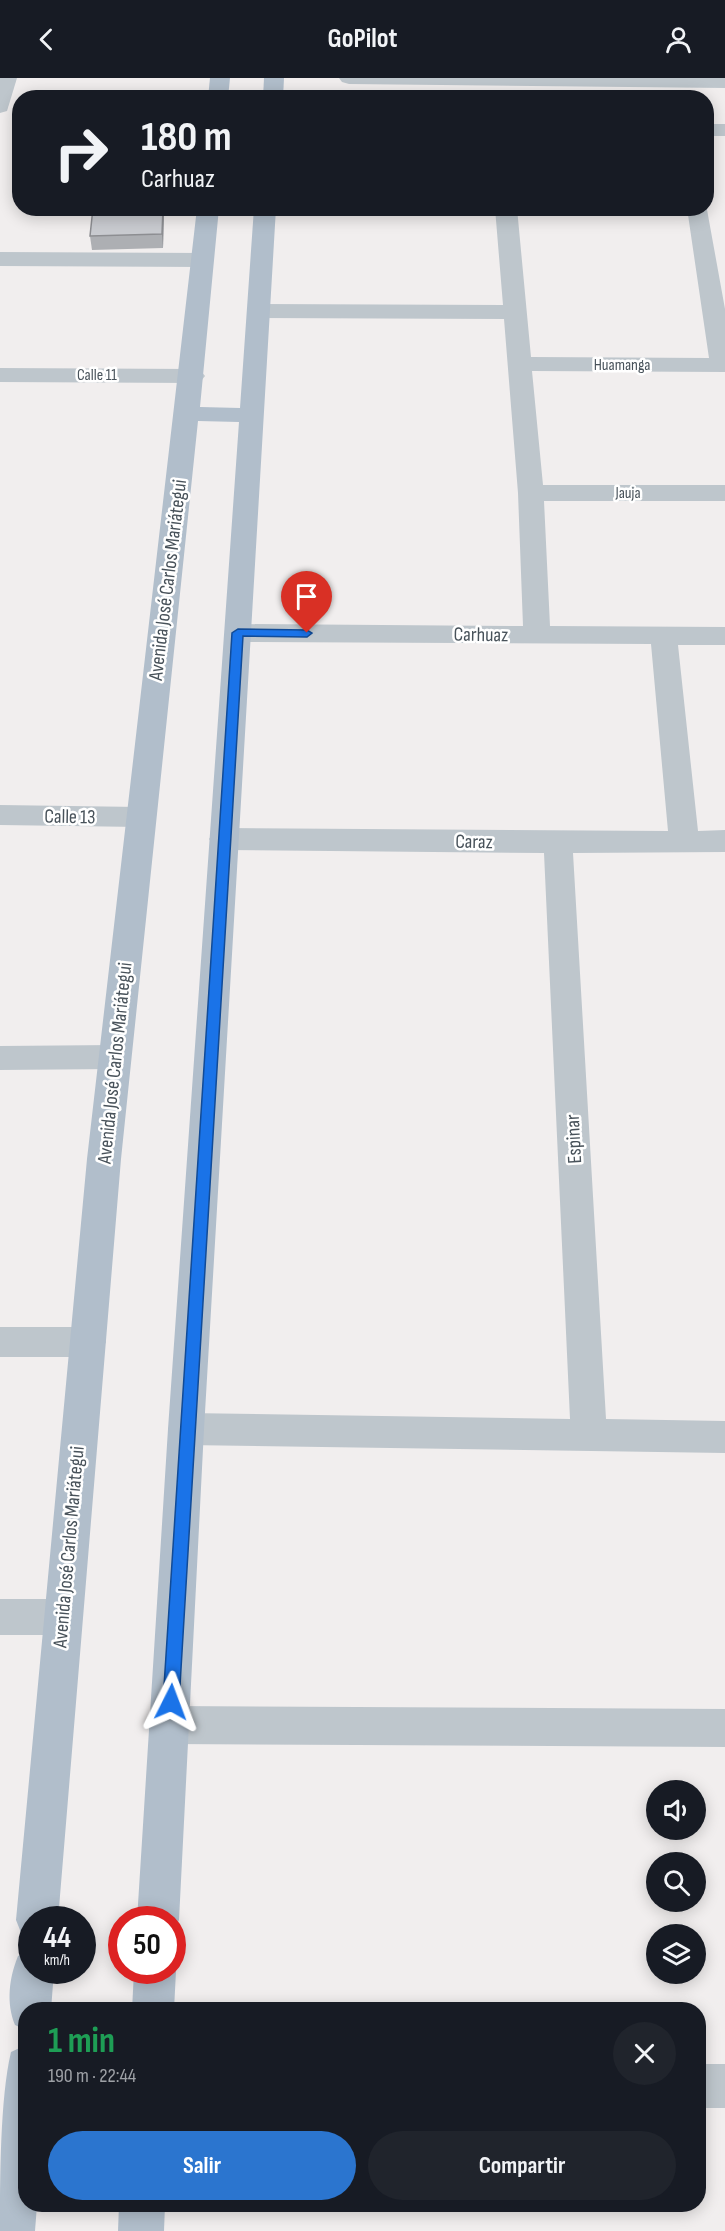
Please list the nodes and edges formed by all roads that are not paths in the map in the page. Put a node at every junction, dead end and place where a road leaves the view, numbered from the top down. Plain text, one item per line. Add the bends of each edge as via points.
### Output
1 (349, 78) edge
2 (4, 79) edge
3 (725, 82) edge
4 (496, 88) edge
5 (676, 89) edge
6 (0, 107) edge
7 (207, 216) edge
8 (265, 216) edge
9 (507, 216) edge
10 (701, 216) edge
11 (716, 259) edge
12 (0, 260) edge
13 (203, 260) junction
14 (259, 310) junction
15 (515, 312) junction
16 (519, 364) junction
17 (723, 365) edge
18 (0, 375) edge
19 (193, 376) junction
20 (188, 414) junction
21 (250, 415) junction
22 (531, 493) junction
23 (725, 493) edge
24 (238, 633) junction
25 (537, 636) junction
26 (664, 636) junction
27 (725, 636) edge
28 (0, 815) edge
29 (140, 817) junction
30 (224, 839) junction
31 (684, 841) junction
32 (725, 841) edge
33 (558, 843) junction
34 (0, 1058) edge
35 (115, 1058) junction
36 (0, 1342) edge
37 (88, 1342) junction
38 (186, 1430) junction
39 (589, 1435) junction
40 (725, 1437) edge
41 (0, 1617) edge
42 (62, 1617) junction
43 (170, 1725) junction
44 (725, 1728) edge
45 (39, 1906) edge
46 (159, 1906) edge
47 (32, 1984) edge
48 (154, 1984) edge
49 (31, 2002) edge
50 (153, 2002) edge
51 (706, 2086) edge
52 (725, 2086) edge
53 (18, 2161) edge
54 (142, 2212) edge
55 (12, 2231) edge
56 (141, 2231) edge

1 - 4 street
2 - 6 street
3 - 5 street
4 - 5 street
7 - 13 main road, Avenida José Carlos Mariátegui
8 - 14 main road
9 - 15 street
10 - 11 street
11 - 17 street
12 - 13 street
13 - 19 main road, Avenida José Carlos Mariátegui
14 - 15 street
14 - 21 main road
15 - 16 street
16 - 17 street, Huamanga
16 - 22 street
18 - 19 street, Calle 11
19 - 20 main road, Avenida José Carlos Mariátegui
20 - 21 main road
20 - 29 main road, Avenida José Carlos Mariátegui
21 - 24 main road
22 - 23 street, Jauja
22 - 25 street
24 - 25 street, Carhuaz
24 - 30 main road
25 - 26 street, Carhuaz
26 - 27 street, Carhuaz
26 - 31 street
28 - 29 street, Calle 13
29 - 35 main road, Avenida José Carlos Mariátegui
30 - 33 street, Caraz
30 - 38 main road
31 - 32 street, Caraz
31 - 33 street, Caraz
33 - 39 street, Espinar
34 - 35 street
35 - 37 main road, Avenida José Carlos Mariátegui
36 - 37 street
37 - 42 main road, Avenida José Carlos Mariátegui
38 - 39 street
38 - 43 main road
39 - 40 street
41 - 42 street
42 - 45 main road, Avenida José Carlos Mariátegui
43 - 44 street
43 - 46 main road
47 - 49 main road
48 - 50 main road
51 - 52 street
53 - 55 main road
54 - 56 main road

